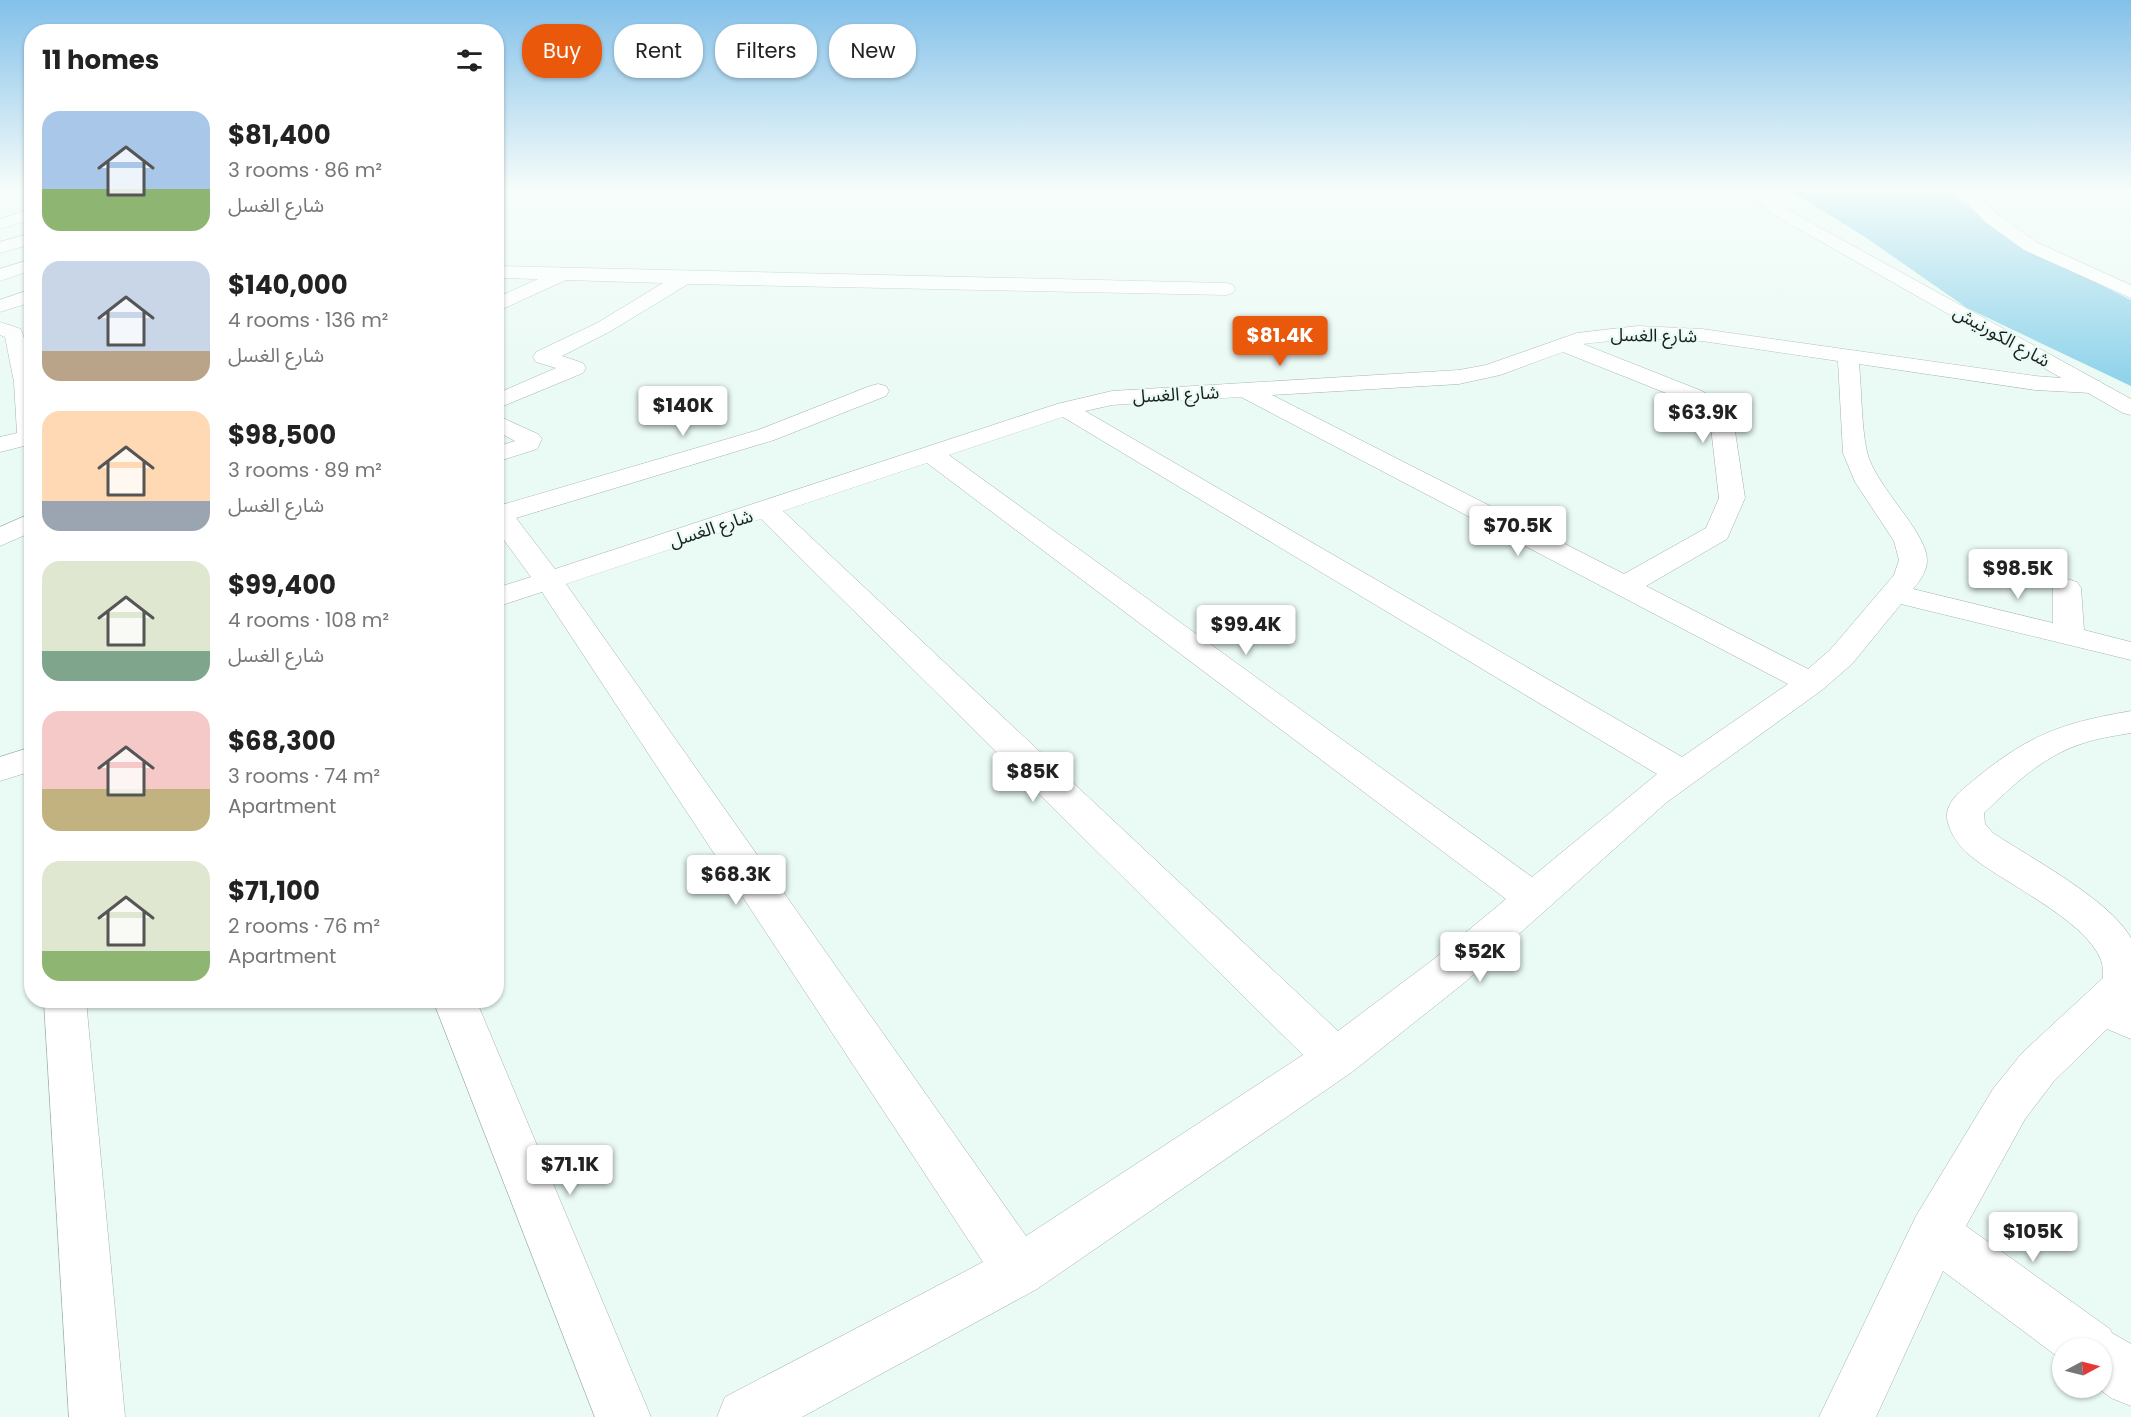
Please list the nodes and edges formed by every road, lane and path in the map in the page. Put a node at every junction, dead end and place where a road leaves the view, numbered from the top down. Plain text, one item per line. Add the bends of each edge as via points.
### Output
1 (1859, 256) edge
2 (2052, 256) edge
3 (24, 266) edge
4 (504, 272) edge
5 (0, 274) edge
6 (564, 274) junction
7 (684, 278) junction
8 (1226, 289) dead end
9 (2131, 292) edge
10 (24, 297) edge
11 (504, 302) edge
12 (0, 306) edge
13 (0, 328) edge
14 (1563, 344) junction
15 (1848, 356) junction
16 (24, 378) edge
17 (2092, 386) junction
18 (1245, 390) junction
19 (878, 391) dead end
20 (504, 399) edge
21 (2131, 408) edge
22 (1065, 409) junction
23 (504, 426) edge
24 (24, 439) edge
25 (0, 445) edge
26 (504, 452) edge
27 (930, 453) junction
28 (504, 510) edge
29 (767, 510) junction
30 (504, 520) edge
31 (24, 525) edge
32 (0, 538) edge
33 (549, 581) junction
34 (1624, 586) junction
35 (2067, 588) dead end
36 (1894, 593) junction
37 (504, 595) edge
38 (2069, 637) junction
39 (2131, 651) edge
40 (1811, 683) junction
41 (2131, 722) edge
42 (24, 762) edge
43 (0, 769) edge
44 (1682, 772) junction
45 (1533, 898) junction
46 (66, 1008) edge
47 (457, 1008) edge
48 (2118, 1013) edge
49 (1336, 1058) junction
50 (1934, 1234) junction
51 (1019, 1271) junction
52 (2077, 1338) edge
53 (2112, 1364) edge
54 (2131, 1378) edge
55 (97, 1417) edge
56 (623, 1417) edge
57 (745, 1417) edge
58 (1847, 1417) edge

1 - 17 street, شارع الكورنيش
2 - 9 street
3 - 5 street
4 - 6 street
6 - 7 street
6 - 11 street
7 - 8 street
7 - 20 street via 604,327 544,357 575,368
10 - 12 street
13 - 16 street via 14,333
14 - 15 street, شارع الغسل via 1610,333 1670,332
14 - 18 street, شارع الغسل via 1492,370 1459,377
14 - 34 street via 1694,396 1721,418 1732,498 1717,533
15 - 17 street, شارع الغسل via 2035,383
15 - 36 street via 1856,453 1868,482 1908,541 1913,560 1908,578
17 - 21 street, شارع الكورنيش
18 - 22 street, شارع الغسل via 1137,395
18 - 34 street
19 - 28 street via 766,435
22 - 27 street, شارع الغسل
22 - 44 street
23 - 26 street via 530,439 528,444
24 - 25 street
27 - 29 street, شارع الغسل
27 - 45 street
29 - 33 street, شارع الغسل
29 - 49 street
30 - 33 street
31 - 32 street
33 - 37 street, شارع الغسل
33 - 51 street
34 - 40 street
35 - 38 street
36 - 38 street
36 - 40 street via 1841,657
38 - 39 street
40 - 44 street
41 - 48 street via 2051,743 1974,800 1966,807 1964,818 1968,830 1980,843 2087,915 2110,938 2123,962 2124,983
42 - 43 street
44 - 45 street
45 - 49 street via 1449,971
46 - 55 street
47 - 56 street
48 - 50 street via 2054,1051 2023,1084
49 - 51 street
50 - 52 street
50 - 58 street
51 - 57 street
53 - 54 street

